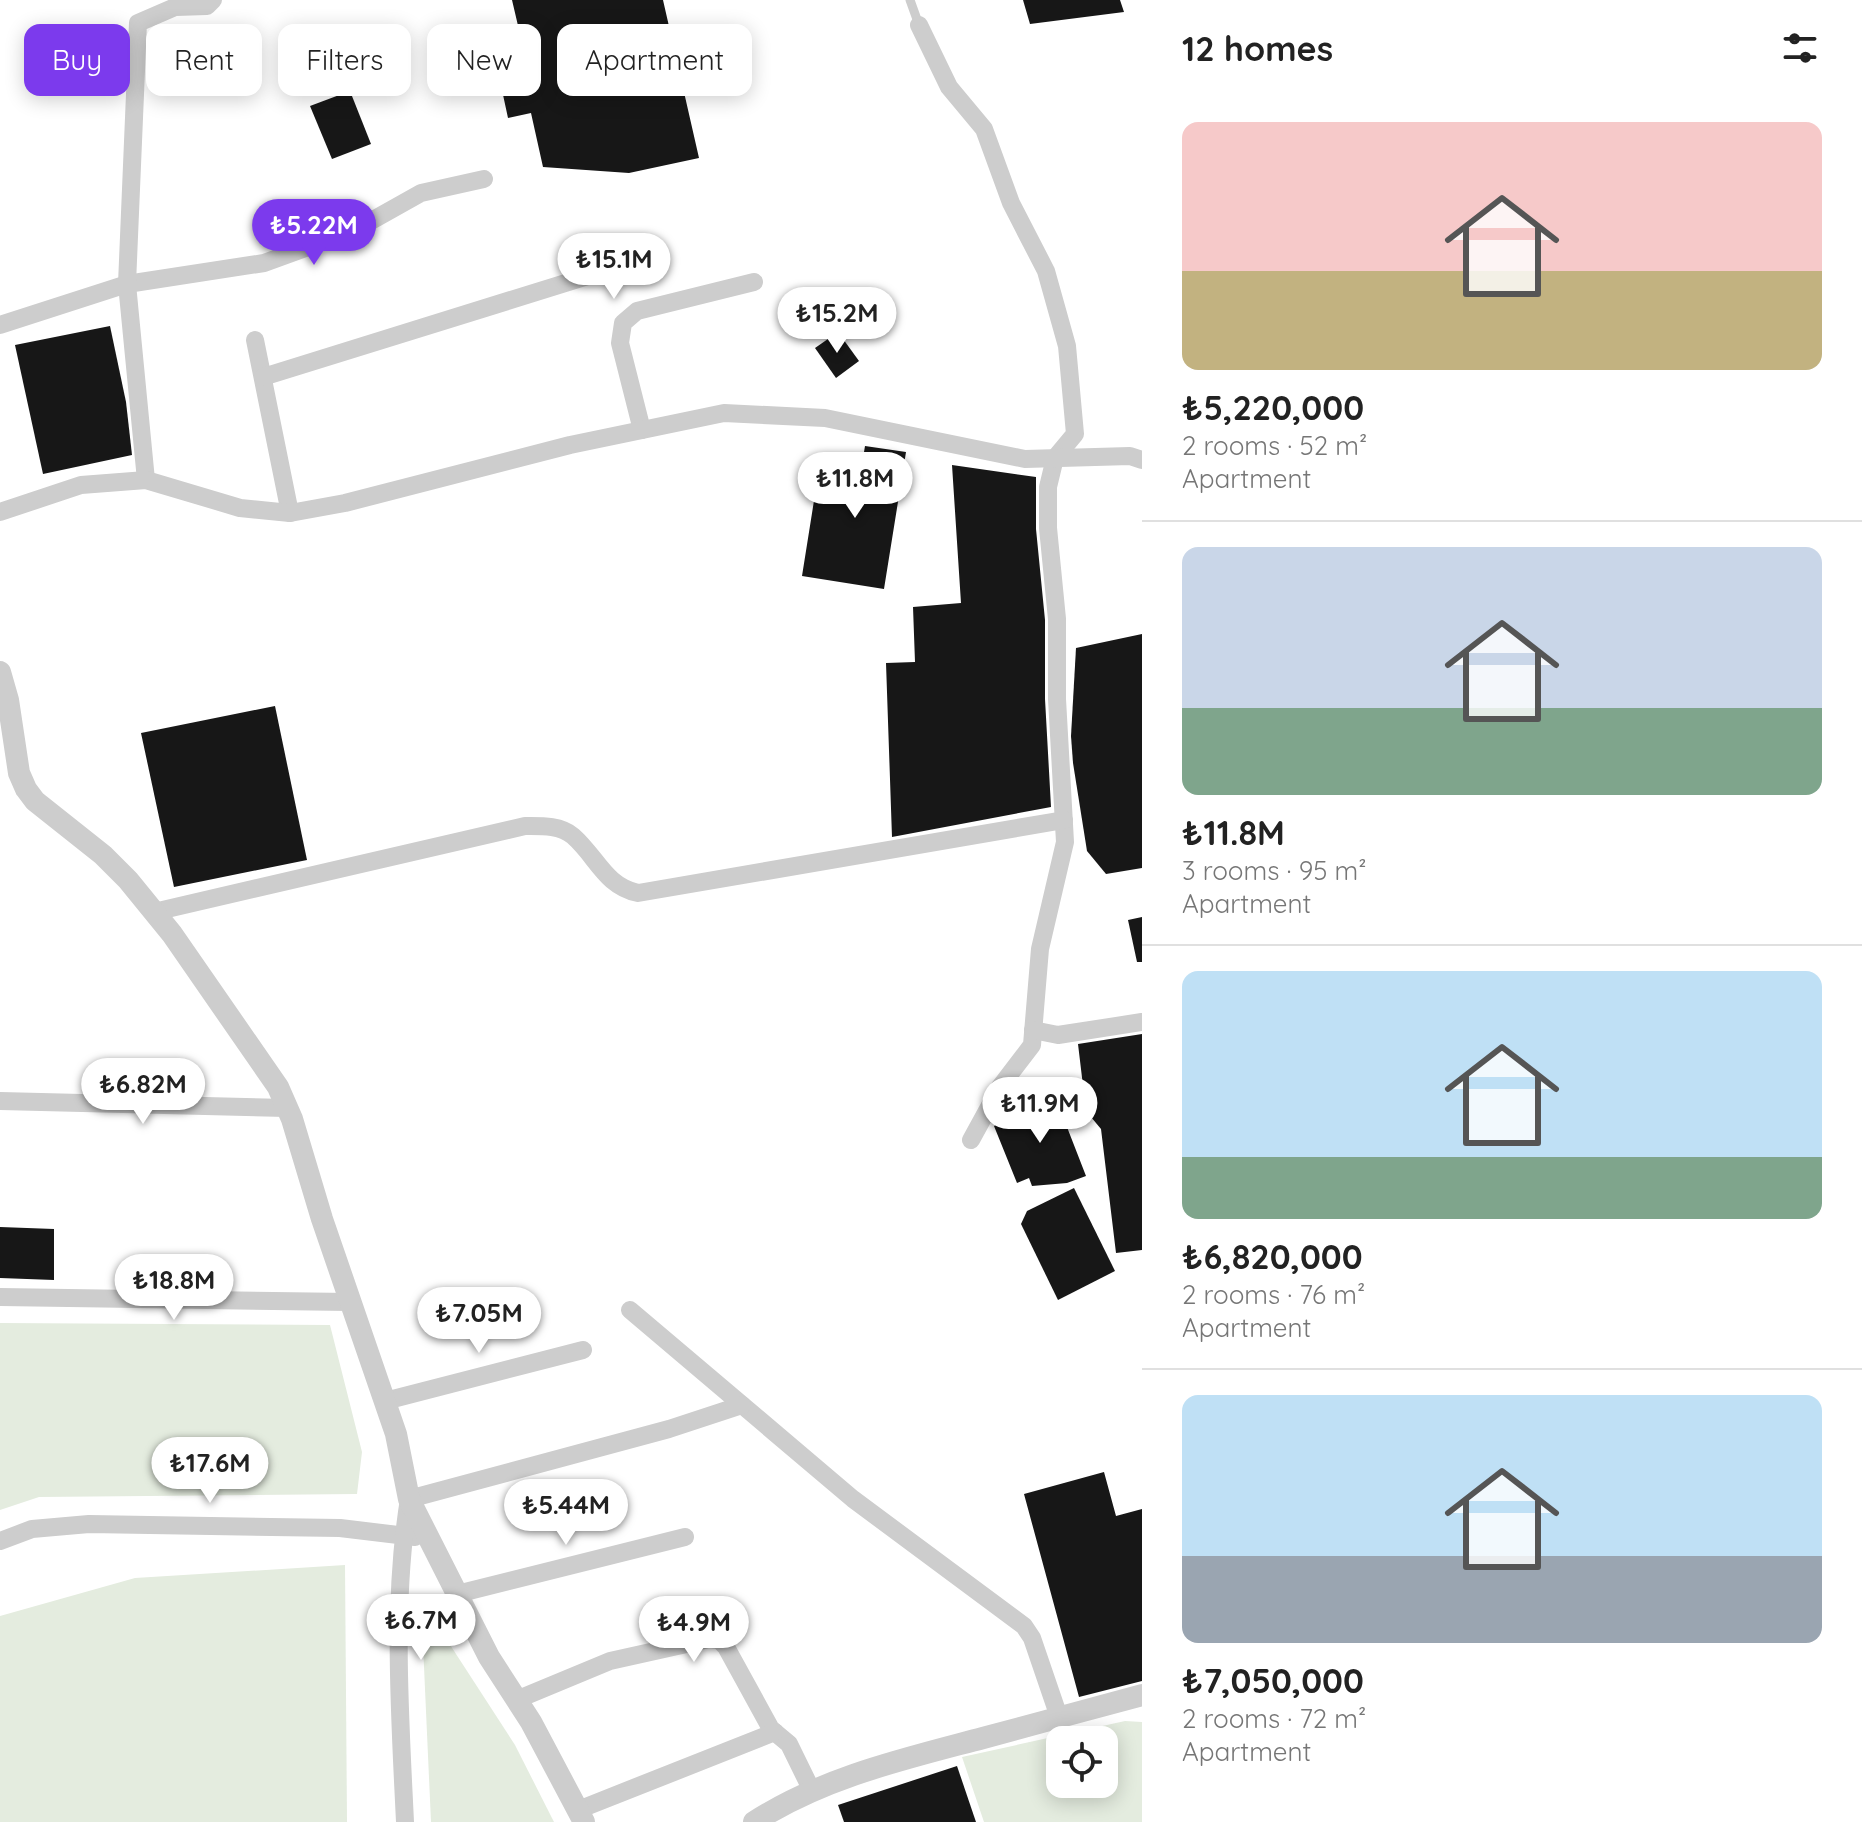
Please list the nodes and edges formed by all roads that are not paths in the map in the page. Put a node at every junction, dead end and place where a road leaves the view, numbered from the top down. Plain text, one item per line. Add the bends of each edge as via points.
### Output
1 (213, 0) edge
2 (910, 0) edge
3 (919, 25) joint
4 (484, 179) dead end
5 (588, 276) dead end
6 (754, 282) dead end
7 (127, 284) junction
8 (0, 325) edge
9 (255, 340) dead end
10 (263, 377) junction
11 (642, 430) junction
12 (1055, 458) junction
13 (1142, 460) edge
14 (146, 480) junction
15 (0, 512) edge
16 (290, 513) junction
17 (0, 672) edge
18 (1064, 820) junction
19 (154, 912) junction
20 (1142, 1022) edge
21 (1033, 1030) junction
22 (0, 1101) edge
23 (287, 1108) junction
24 (971, 1140) dead end
25 (0, 1297) edge
26 (350, 1302) junction
27 (630, 1310) dead end
28 (583, 1350) dead end
29 (385, 1401) junction
30 (742, 1405) junction
31 (409, 1499) junction
32 (429, 1536) junction
33 (403, 1537) junction
34 (685, 1537) dead end
35 (0, 1541) edge
36 (457, 1594) junction
37 (1142, 1695) edge
38 (516, 1700) junction
39 (1059, 1717) junction
40 (775, 1732) junction
41 (812, 1791) junction
42 (581, 1816) edge
43 (405, 1822) edge
44 (754, 1822) edge

1 - 7 street via 207,6 175,7 138,23
2 - 3 lane
3 - 12 street via 949,87 984,129 1011,203 1046,271 1067,346 1075,434
4 - 7 street via 421,193 355,230 264,263
5 - 10 street
6 - 11 street via 637,311 627,318 620,343
7 - 8 street
7 - 14 street
9 - 10 street
10 - 16 street
11 - 12 street via 724,413 825,418 1025,459
11 - 16 street
12 - 13 street
12 - 18 street via 1048,487 1048,528 1057,619
14 - 15 street via 81,485
14 - 16 street via 240,508
17 - 19 street via 26,789 103,855
18 - 19 street via 638,893 613,883 572,835 525,826
18 - 21 street via 1065,842 1040,949
19 - 23 street via 251,1047
20 - 21 street via 1058,1035
21 - 24 street via 1032,1045 1000,1087
22 - 23 street
23 - 26 street
25 - 26 street
26 - 29 street
27 - 30 street
28 - 29 street
29 - 31 street
30 - 31 street
30 - 39 street via 853,1499 1024,1626
31 - 32 street
31 - 33 street
32 - 33 street
32 - 36 street
33 - 35 street via 340,1528 89,1524 32,1529
33 - 43 street via 399,1698
34 - 36 street
36 - 38 street
37 - 39 street
38 - 40 street via 610,1661 714,1638 726,1647
38 - 42 street
39 - 41 street via 888,1762
40 - 41 street via 789,1744
40 - 42 street
41 - 44 street

